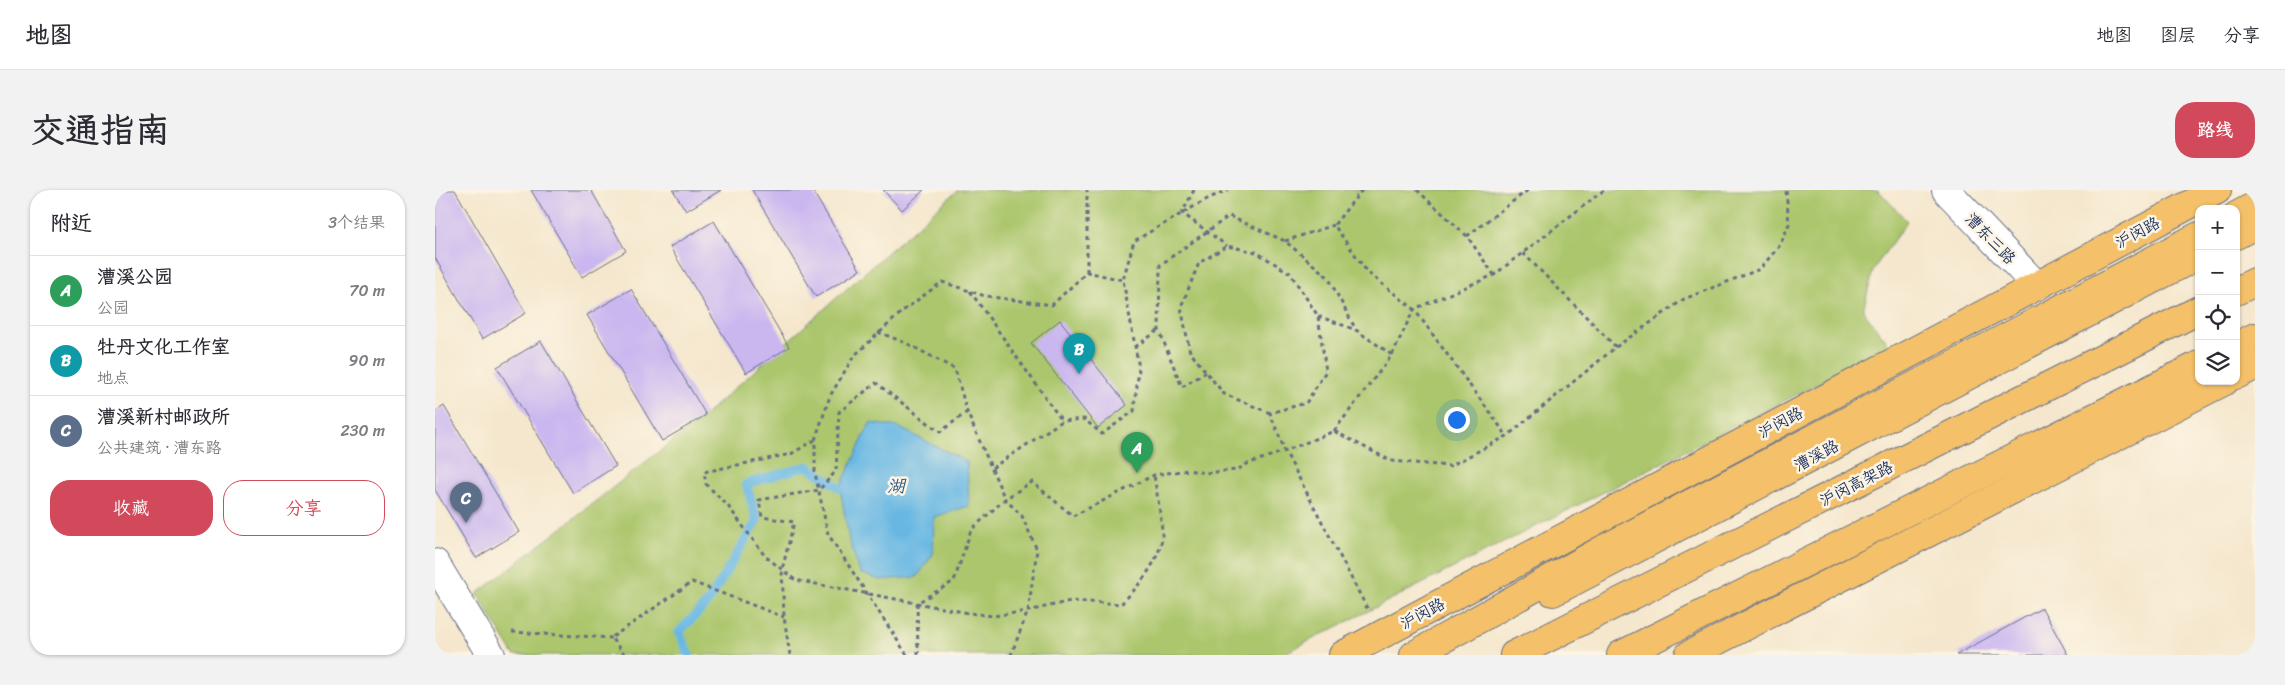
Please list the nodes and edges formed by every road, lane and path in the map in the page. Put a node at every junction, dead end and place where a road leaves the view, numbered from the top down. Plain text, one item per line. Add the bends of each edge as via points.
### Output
1 (1087, 190) edge
2 (1194, 190) edge
3 (1228, 190) edge
4 (1362, 190) edge
5 (1417, 190) edge
6 (1529, 190) edge
7 (1604, 190) edge
8 (1785, 190) edge
9 (1946, 190) edge
10 (2217, 190) edge
11 (2255, 206) edge
12 (1182, 213) junction
13 (2240, 214) edge
14 (1335, 225) junction
15 (2255, 225) edge
16 (1206, 230) junction
17 (2240, 233) edge
18 (1467, 236) junction
19 (2195, 238) edge
20 (1285, 241) junction
21 (1227, 246) junction
22 (1523, 253) junction
23 (2195, 257) edge
24 (1087, 272) junction
25 (1494, 275) junction
26 (1123, 280) junction
27 (2255, 282) edge
28 (2037, 286) junction
29 (2240, 289) edge
30 (970, 291) junction
31 (1414, 309) junction
32 (2195, 312) edge
33 (1318, 316) junction
34 (1159, 330) junction
35 (1356, 330) junction
36 (879, 332) junction
37 (2255, 337) edge
38 (2240, 344) edge
39 (1135, 347) junction
40 (1616, 347) junction
41 (1392, 355) junction
42 (2255, 366) edge
43 (2195, 367) edge
44 (1206, 372) junction
45 (2240, 373) edge
46 (2217, 385) edge
47 (967, 412) junction
48 (1270, 413) junction
49 (1062, 421) junction
50 (1334, 431) junction
51 (1507, 436) junction
52 (815, 440) junction
53 (1285, 451) junction
54 (992, 468) junction
55 (1154, 475) junction
56 (819, 490) junction
57 (1005, 499) junction
58 (435, 563) edge
59 (782, 570) junction
60 (866, 592) junction
61 (917, 604) junction
62 (1027, 611) junction
63 (784, 617) junction
64 (476, 630) junction
65 (1381, 635) junction
66 (611, 638) junction
67 (491, 655) edge
68 (625, 655) edge
69 (790, 655) edge
70 (907, 655) edge
71 (918, 655) edge
72 (1011, 655) edge
73 (1343, 655) edge
74 (1414, 655) edge
75 (1433, 655) edge
76 (1514, 655) edge
77 (1621, 655) edge
78 (1689, 655) edge

1 - 24 path
2 - 12 path
3 - 12 path
4 - 14 path
5 - 18 path
6 - 18 path
7 - 22 path
8 - 40 path via 1789,224 1780,245 1761,269 1684,299
9 - 28 street, 漕东三路
10 - 28 main road, 沪闵路
11 - 13 main road
12 - 16 path
12 - 26 path via 1134,240
14 - 20 path
14 - 31 path via 1368,273
15 - 17 main road
16 - 20 path via 1229,216
16 - 21 path
16 - 34 path via 1160,265
18 - 25 path
19 - 74 main road via 1604,549
20 - 35 path via 1328,277
21 - 33 path via 1257,252 1289,273
21 - 44 path via 1199,263 1181,307 1190,352
22 - 25 path
22 - 40 path
23 - 75 main road, 漕溪路
24 - 26 path
24 - 30 path via 1051,304 985,296
25 - 31 path
26 - 39 path
27 - 29 main road
28 - 65 main road, 沪闵路
30 - 36 path via 942,282
30 - 49 path
31 - 41 path
31 - 51 path
32 - 76 main road, 沪闵高架路
33 - 35 path
33 - 48 path via 1326,371 1306,403
34 - 39 path
34 - 44 path via 1182,387
35 - 41 path
36 - 47 path via 955,368
36 - 52 path via 854,356 830,396
37 - 38 main road
39 - 49 path via 1139,368 1134,411 1102,434 1084,419
40 - 51 path
41 - 50 path
42 - 45 main road
43 - 77 main road
44 - 48 path via 1224,394
46 - 78 main road
47 - 54 path
47 - 56 path via 940,432 876,383 839,412 836,470
48 - 53 path
49 - 54 path
50 - 51 path via 1391,460 1450,466
50 - 53 path
52 - 56 path via 815,473
52 - 59 path via 791,454 704,472 706,484 765,556
53 - 55 path via 1237,470 1205,473 1188,470
53 - 65 path
54 - 57 path
55 - 57 path via 1073,516 1033,482
55 - 62 path via 1162,538 1153,562 1135,590 1121,604 1071,601
56 - 59 path via 759,500 762,517 794,522
56 - 60 path via 828,534
57 - 61 path via 971,530 953,581
57 - 62 path via 1021,516 1037,550
58 - 64 street
59 - 60 path via 795,580
59 - 63 path
60 - 61 path
60 - 70 path
61 - 62 path via 993,616
61 - 71 path
62 - 72 path
63 - 66 path via 692,582
63 - 69 path
64 - 66 path
64 - 67 street
65 - 73 main road, 沪闵路
66 - 68 path

